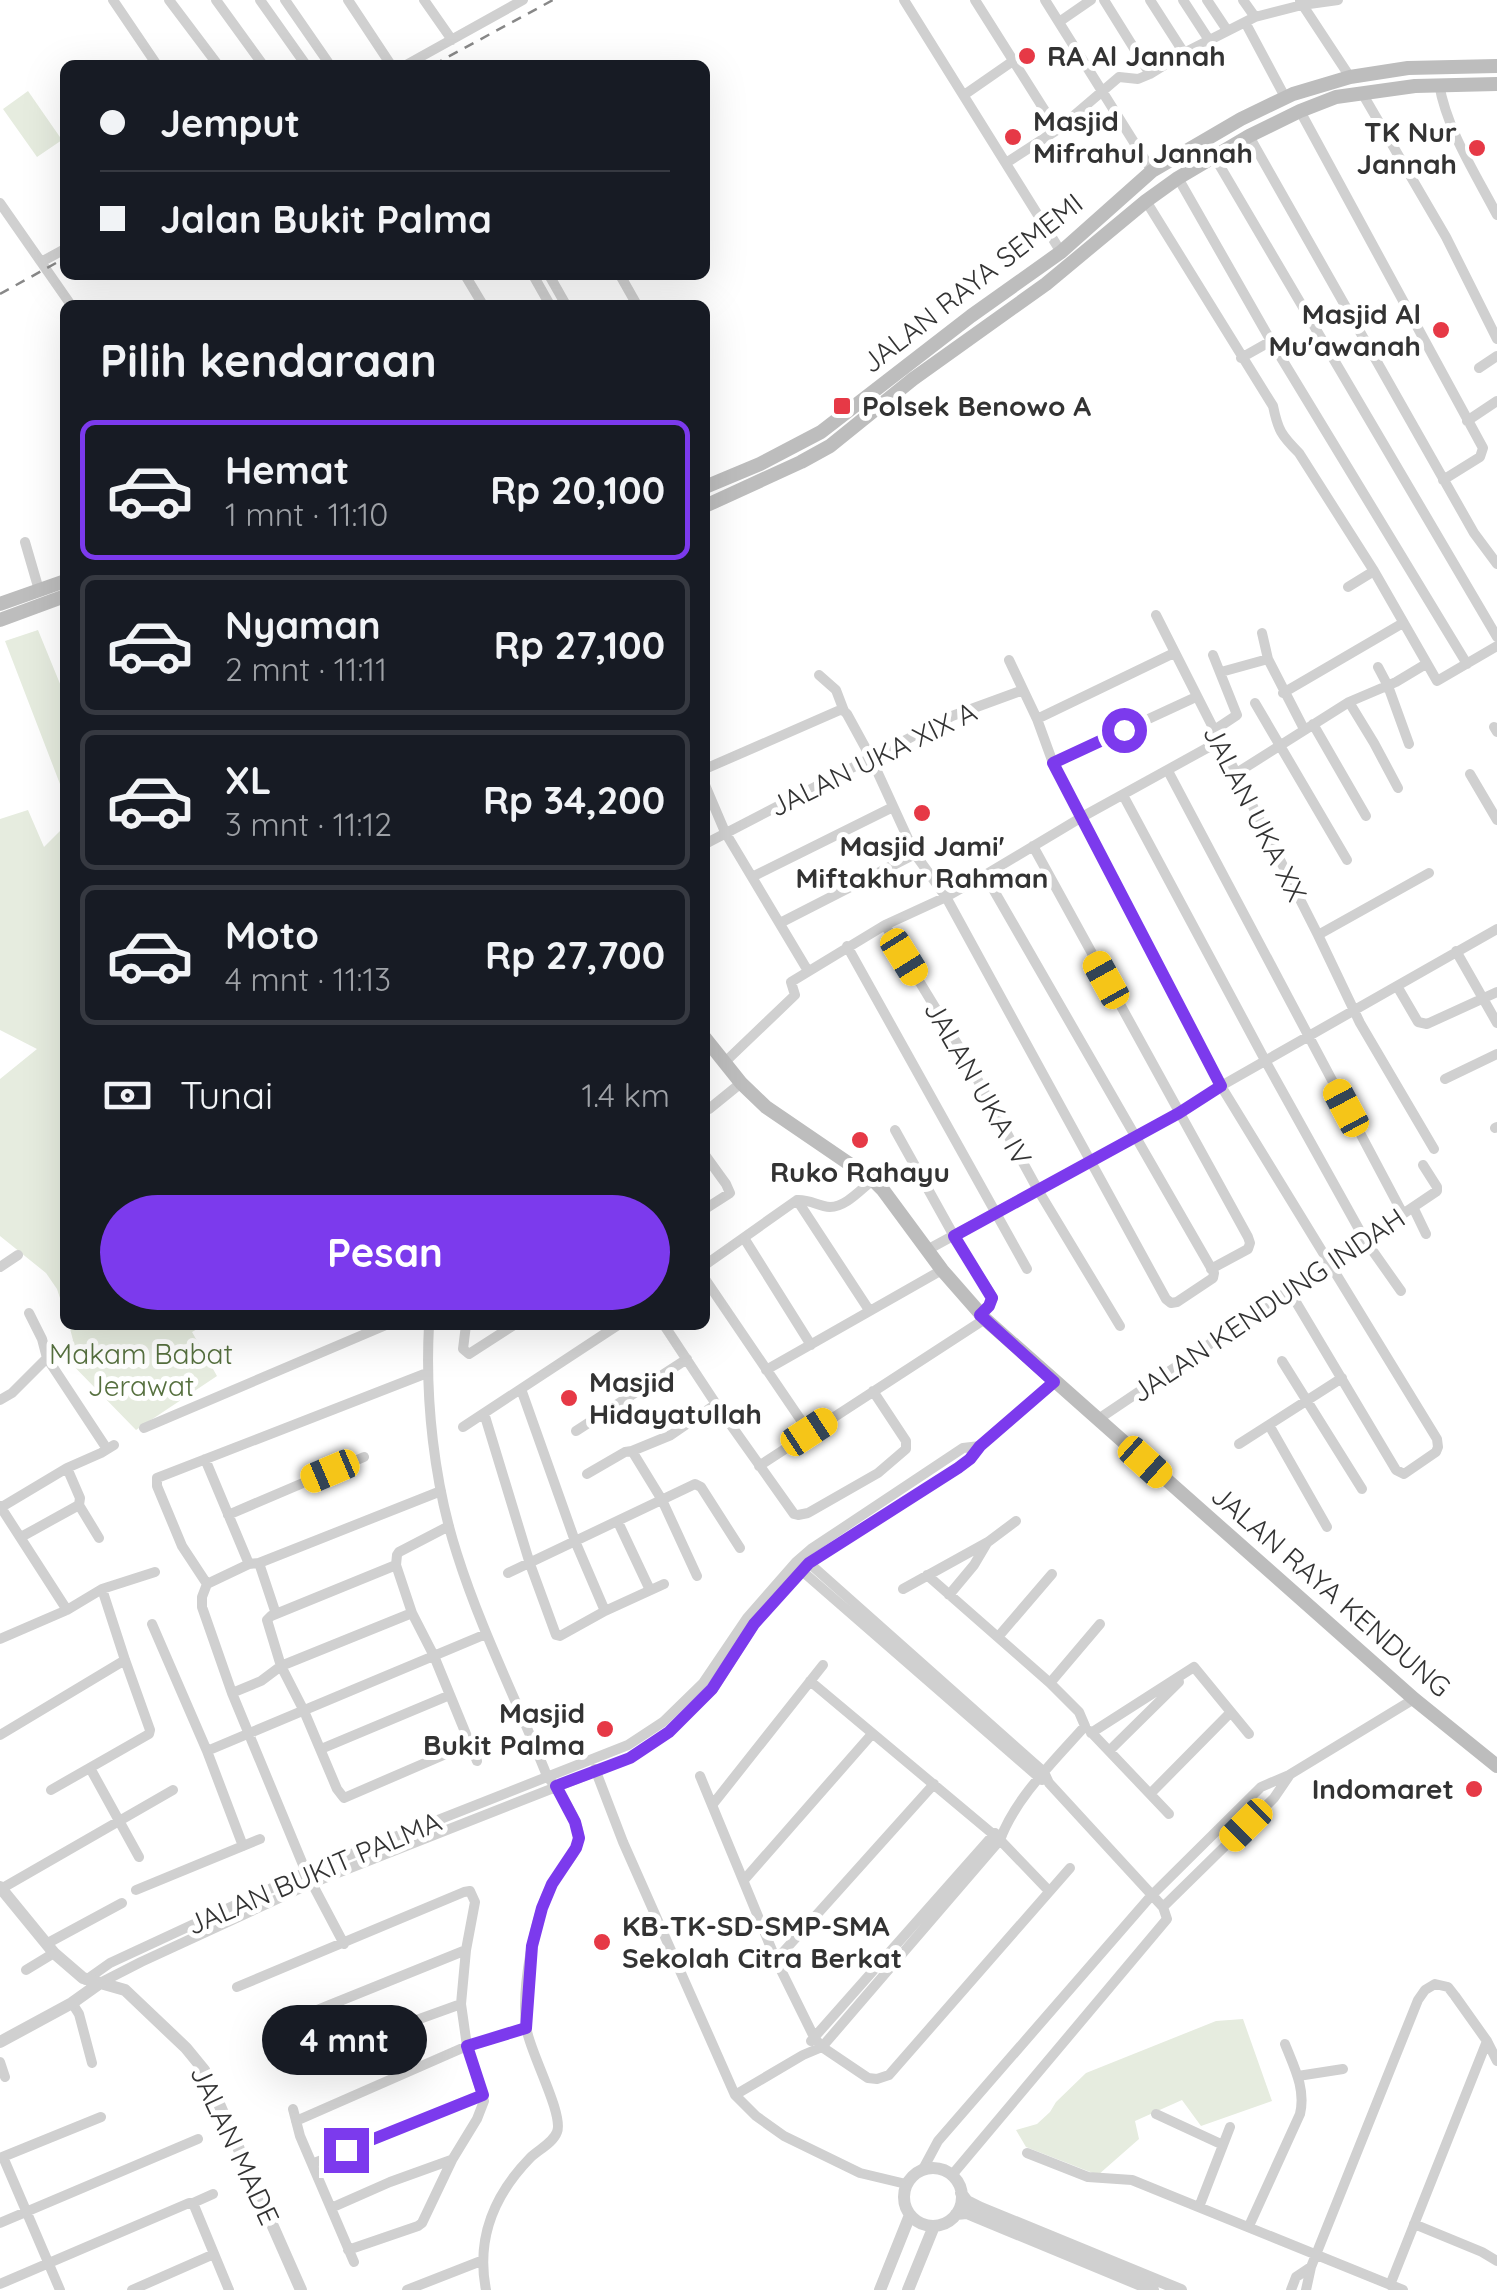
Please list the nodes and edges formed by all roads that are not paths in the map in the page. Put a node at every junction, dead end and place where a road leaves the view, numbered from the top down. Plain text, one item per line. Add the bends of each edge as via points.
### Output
1 (113, 0) edge
2 (169, 0) edge
3 (216, 0) edge
4 (260, 0) edge
5 (285, 0) edge
6 (348, 0) edge
7 (424, 0) edge
8 (904, 0) edge
9 (975, 0) edge
10 (1045, 0) edge
11 (1091, 0) edge
12 (1104, 0) edge
13 (1150, 0) edge
14 (1184, 0) edge
15 (1207, 0) edge
16 (1243, 0) edge
17 (1338, 0) edge
18 (518, 1) edge
19 (1301, 3) edge
20 (1250, 20) junction
21 (1059, 22) junction
22 (1227, 30) junction
23 (452, 40) junction
24 (1209, 40) junction
25 (1184, 53) junction
26 (153, 60) edge
27 (214, 60) edge
28 (259, 60) edge
29 (302, 60) edge
30 (327, 60) edge
31 (388, 60) edge
32 (415, 60) edge
33 (1013, 60) junction
34 (1497, 66) edge
35 (1150, 74) junction
36 (1350, 76) junction
37 (1439, 84) junction
38 (1497, 84) edge
39 (1101, 92) junction
40 (1362, 94) junction
41 (964, 96) junction
42 (1284, 97) junction
43 (1300, 111) junction
44 (1057, 130) junction
45 (1249, 136) junction
46 (1214, 156) junction
47 (1006, 163) junction
48 (1152, 172) junction
49 (1178, 178) junction
50 (1146, 200) junction
51 (0, 203) edge
52 (1497, 214) edge
53 (60, 252) edge
54 (1061, 252) junction
55 (41, 262) junction
56 (68, 300) edge
57 (1497, 339) edge
58 (1270, 342) junction
59 (1497, 356) edge
60 (1241, 358) junction
61 (1479, 368) dead end
62 (1497, 401) edge
63 (1467, 420) junction
64 (763, 471) junction
65 (1444, 480) junction
66 (710, 486) edge
67 (710, 503) edge
68 (25, 542) dead end
69 (1497, 564) edge
70 (1374, 571) junction
71 (60, 583) edge
72 (1348, 587) dead end
73 (39, 590) junction
74 (60, 597) edge
75 (4, 611) edge
76 (1156, 616) dead end
77 (1404, 623) junction
78 (1262, 634) dead end
79 (1497, 637) edge
80 (1497, 646) edge
81 (1174, 653) junction
82 (1213, 655) dead end
83 (1268, 659) junction
84 (1009, 660) dead end
85 (1426, 664) junction
86 (1467, 664) junction
87 (1378, 667) dead end
88 (1220, 672) junction
89 (819, 676) dead end
90 (1385, 687) junction
91 (1022, 690) junction
92 (1283, 692) junction
93 (1196, 697) junction
94 (1349, 702) junction
95 (1255, 703) dead end
96 (844, 711) junction
97 (1036, 719) junction
98 (1308, 726) junction
99 (1216, 736) junction
100 (1409, 744) dead end
101 (1280, 747) junction
102 (871, 758) junction
103 (1053, 763) junction
104 (710, 768) edge
105 (1168, 771) junction
106 (1235, 774) junction
107 (1470, 774) dead end
108 (1398, 788) dead end
109 (1124, 795) junction
110 (710, 796) edge
111 (893, 807) junction
112 (1366, 816) dead end
113 (1082, 817) junction
114 (1497, 820) edge
115 (726, 832) junction
116 (710, 841) edge
117 (1033, 846) junction
118 (914, 854) junction
119 (1346, 860) dead end
120 (1430, 873) dead end
121 (985, 875) junction
122 (752, 877) junction
123 (946, 897) junction
124 (780, 923) junction
125 (885, 925) junction
126 (1497, 929) edge
127 (1318, 935) junction
128 (847, 946) junction
129 (1456, 951) junction
130 (808, 971) junction
131 (1397, 986) junction
132 (1497, 992) edge
133 (1484, 998) junction
134 (1354, 1010) junction
135 (1497, 1024) edge
136 (1309, 1038) junction
137 (710, 1044) edge
138 (1497, 1054) edge
139 (725, 1062) junction
140 (1266, 1062) junction
141 (1445, 1079) dead end
142 (741, 1083) junction
143 (1221, 1086) junction
144 (710, 1108) edge
145 (1179, 1113) junction
146 (895, 1130) dead end
147 (1135, 1137) junction
148 (1434, 1148) dead end
149 (710, 1162) edge
150 (1090, 1162) junction
151 (1423, 1165) dead end
152 (873, 1180) junction
153 (1038, 1190) junction
154 (797, 1200) junction
155 (710, 1206) edge
156 (1408, 1210) junction
157 (996, 1213) junction
158 (1426, 1234) dead end
159 (954, 1236) junction
160 (744, 1238) junction
161 (1365, 1240) junction
162 (927, 1250) junction
163 (18, 1255) dead end
164 (710, 1262) edge
165 (1328, 1266) junction
166 (0, 1268) edge
167 (942, 1270) junction
168 (1027, 1270) dead end
169 (1213, 1272) junction
170 (710, 1286) edge
171 (1290, 1292) junction
172 (1401, 1292) dead end
173 (869, 1310) junction
174 (30, 1313) dead end
175 (982, 1317) junction
176 (1120, 1326) dead end
177 (374, 1330) edge
178 (429, 1330) edge
179 (465, 1330) edge
180 (506, 1330) edge
181 (610, 1330) edge
182 (667, 1330) edge
183 (811, 1344) junction
184 (47, 1358) junction
185 (687, 1359) junction
186 (1282, 1361) dead end
187 (766, 1370) junction
188 (426, 1373) junction
189 (1342, 1378) junction
190 (1054, 1382) junction
191 (521, 1388) junction
192 (873, 1392) junction
193 (0, 1400) edge
194 (1308, 1400) junction
195 (716, 1404) junction
196 (484, 1413) junction
197 (1097, 1420) junction
198 (1269, 1425) junction
199 (463, 1427) dead end
200 (144, 1428) dead end
201 (576, 1431) dead end
202 (809, 1432) junction
203 (1239, 1444) dead end
204 (632, 1452) junction
205 (364, 1457) dead end
206 (205, 1460) junction
207 (759, 1466) junction
208 (67, 1468) junction
209 (587, 1474) dead end
210 (1362, 1489) dead end
211 (441, 1491) junction
212 (662, 1500) junction
213 (79, 1504) junction
214 (0, 1508) edge
215 (228, 1514) junction
216 (869, 1517) junction
217 (1016, 1520) dead end
218 (618, 1522) junction
219 (449, 1526) junction
220 (1328, 1527) dead end
221 (21, 1537) junction
222 (99, 1538) dead end
223 (575, 1541) junction
224 (988, 1542) junction
225 (740, 1548) dead end
226 (254, 1564) junction
227 (530, 1564) junction
228 (396, 1565) junction
229 (806, 1567) junction
230 (154, 1572) dead end
231 (508, 1573) dead end
232 (1052, 1574) dead end
233 (927, 1575) junction
234 (697, 1576) dead end
235 (207, 1584) junction
236 (664, 1584) dead end
237 (904, 1589) dead end
238 (102, 1590) junction
239 (650, 1590) junction
240 (949, 1595) junction
241 (67, 1610) junction
242 (605, 1611) junction
243 (412, 1612) junction
244 (276, 1614) junction
245 (152, 1624) dead end
246 (1100, 1624) dead end
247 (486, 1634) junction
248 (998, 1638) junction
249 (0, 1639) edge
250 (434, 1656) junction
251 (124, 1660) junction
252 (824, 1665) dead end
253 (282, 1666) junction
254 (1194, 1667) junction
255 (810, 1681) junction
256 (1050, 1682) junction
257 (708, 1686) junction
258 (232, 1694) junction
259 (450, 1695) junction
260 (1414, 1699) junction
261 (304, 1712) junction
262 (1231, 1712) junction
263 (1088, 1729) junction
264 (250, 1734) junction
265 (872, 1734) junction
266 (1249, 1734) dead end
267 (0, 1735) edge
268 (469, 1744) junction
269 (321, 1750) junction
270 (207, 1751) junction
271 (1109, 1751) junction
272 (477, 1761) dead end
273 (585, 1761) junction
274 (1497, 1766) edge
275 (90, 1768) junction
276 (591, 1773) junction
277 (1289, 1775) junction
278 (547, 1776) junction
279 (700, 1776) dead end
280 (1044, 1778) junction
281 (560, 1784) junction
282 (934, 1784) junction
283 (51, 1790) dead end
284 (173, 1790) dead end
285 (1150, 1794) junction
286 (713, 1804) junction
287 (1169, 1814) dead end
288 (121, 1820) junction
289 (999, 1834) junction
290 (260, 1839) dead end
291 (243, 1846) junction
292 (139, 1857) dead end
293 (1070, 1868) dead end
294 (306, 1872) junction
295 (744, 1880) junction
296 (312, 1883) junction
297 (1, 1888) edge
298 (136, 1890) dead end
299 (1049, 1891) junction
300 (1151, 1896) junction
301 (122, 1903) dead end
302 (1163, 1907) junction
303 (344, 1944) junction
304 (50, 1948) junction
305 (466, 1950) junction
306 (776, 1960) junction
307 (26, 1970) dead end
308 (93, 1982) junction
309 (237, 1987) dead end
310 (77, 1999) junction
311 (461, 2004) junction
312 (526, 2028) junction
313 (1487, 2041) junction
314 (0, 2042) edge
315 (818, 2042) junction
316 (1285, 2044) dead end
317 (467, 2046) junction
318 (1497, 2061) edge
319 (0, 2062) edge
320 (92, 2063) dead end
321 (1344, 2069) dead end
322 (1298, 2076) junction
323 (6, 2077) dead end
324 (735, 2094) junction
325 (483, 2095) junction
326 (1156, 2114) dead end
327 (101, 2117) dead end
328 (1230, 2127) dead end
329 (198, 2140) dead end
330 (1223, 2145) junction
331 (1027, 2153) dead end
332 (1, 2158) edge
333 (452, 2160) junction
334 (312, 2164) junction
335 (923, 2169) junction
336 (952, 2175) junction
337 (906, 2184) junction
338 (961, 2193) junction
339 (213, 2194) dead end
340 (193, 2203) junction
341 (1199, 2207) junction
342 (331, 2208) junction
343 (26, 2212) junction
344 (956, 2214) junction
345 (910, 2216) junction
346 (0, 2223) edge
347 (1414, 2224) junction
348 (934, 2226) junction
349 (1249, 2226) junction
350 (348, 2250) junction
351 (1316, 2253) junction
352 (214, 2254) junction
353 (481, 2261) junction
354 (1497, 2261) edge
355 (354, 2262) dead end
356 (49, 2264) junction
357 (1311, 2268) junction
358 (0, 2284) edge
359 (1390, 2284) junction
360 (60, 2290) edge
361 (132, 2290) edge
362 (230, 2290) edge
363 (301, 2290) edge
364 (407, 2290) edge
365 (486, 2290) edge
366 (880, 2290) edge
367 (908, 2290) edge
368 (1153, 2290) edge
369 (1181, 2290) edge
370 (1291, 2290) edge
371 (1306, 2290) edge
372 (1403, 2290) edge

1 - 26 street
2 - 27 street
3 - 28 street
4 - 29 street
5 - 30 street
6 - 31 street
7 - 23 street
8 - 41 street
9 - 33 street
10 - 21 street
11 - 21 street
12 - 35 street
13 - 25 street
14 - 24 street
15 - 22 street
16 - 20 street
17 - 19 street
18 - 23 street
19 - 20 street
19 - 36 street
20 - 22 street
20 - 42 street
21 - 39 street
22 - 24 street
23 - 32 street
24 - 25 street
25 - 35 street
33 - 41 street
33 - 44 street
34 - 36 main road, JALAN RAYA SEMEMI
35 - 39 street via 1120,77
36 - 42 main road, JALAN RAYA SEMEMI
37 - 38 main road, JALAN RAYA SEMEMI
37 - 40 main road, JALAN RAYA SEMEMI
37 - 52 street
39 - 44 street
39 - 48 street
40 - 43 main road, JALAN RAYA SEMEMI
40 - 57 street
41 - 47 street
42 - 48 main road, JALAN RAYA SEMEMI
43 - 45 main road, JALAN RAYA SEMEMI
43 - 63 street
44 - 47 street
45 - 46 main road, JALAN RAYA SEMEMI
45 - 65 street
46 - 49 main road, JALAN RAYA SEMEMI
46 - 79 street
47 - 54 street
48 - 54 main road, JALAN RAYA SEMEMI
49 - 50 main road, JALAN RAYA SEMEMI
49 - 58 street
50 - 60 street
50 - 64 main road, JALAN RAYA SEMEMI via 830,446 802,462
51 - 55 street
53 - 55 street
54 - 64 main road, JALAN RAYA SEMEMI
55 - 56 street
58 - 60 street
58 - 86 street
59 - 61 street
60 - 70 street via 1273,406 1282,436 1299,452
62 - 63 street
63 - 65 street via 1483,453
64 - 66 main road, JALAN RAYA SEMEMI
64 - 67 main road, JALAN RAYA SEMEMI
65 - 69 street
68 - 73 street
70 - 72 street
70 - 77 street
71 - 73 main road
73 - 75 main road
74 - 75 main road
76 - 81 street, JALAN UKA XX
77 - 85 street
77 - 92 street
78 - 83 street
80 - 86 street
81 - 93 street, JALAN UKA XX
81 - 97 street
82 - 88 street
83 - 88 street
83 - 92 street
84 - 91 street
85 - 86 street via 1438,681
85 - 90 street
87 - 90 street
88 - 99 street via 1238,716
89 - 96 street via 836,690
90 - 94 street
90 - 100 street
91 - 97 street
91 - 102 street, JALAN UKA XIX A via 952,716
92 - 98 street
93 - 99 street, JALAN UKA XX
93 - 103 street
94 - 98 street
94 - 108 street
95 - 101 street
96 - 102 street
96 - 104 street, JALAN UKA XIX A
97 - 103 street
98 - 101 street
98 - 112 street
99 - 105 street
99 - 106 street, JALAN UKA XX
101 - 106 street
101 - 119 street
102 - 111 street
102 - 115 street, JALAN UKA XIX A
103 - 113 street
105 - 109 street
105 - 136 street
106 - 127 street, JALAN UKA XX
107 - 114 street
109 - 113 street
109 - 140 street
110 - 115 street
111 - 118 street
111 - 122 street
113 - 117 street
113 - 143 street
115 - 116 street, JALAN UKA XIX A
115 - 122 street
117 - 121 street
117 - 145 street
118 - 123 street
118 - 124 street
120 - 127 street
121 - 123 street
121 - 147 street
122 - 124 street
123 - 125 street
123 - 150 street
124 - 130 street
125 - 128 street
125 - 153 street, JALAN UKA IV
126 - 129 street
127 - 134 street, JALAN UKA XX
128 - 130 street
128 - 157 street
129 - 131 street
129 - 133 street
130 - 139 street via 792,982 795,995
131 - 133 street via 1425,1023
131 - 134 street
132 - 133 street
133 - 135 street
134 - 136 street
134 - 148 street, JALAN UKA XX
136 - 140 street
136 - 156 street
137 - 139 main road, JALAN RAYA KENDUNG
138 - 141 street
139 - 142 main road, JALAN RAYA KENDUNG
140 - 143 street
140 - 161 street
142 - 144 street
142 - 152 main road, JALAN RAYA KENDUNG
143 - 145 street
143 - 165 street
145 - 147 street
145 - 169 street via 1250,1243
146 - 159 street
147 - 150 street
147 - 169 street
149 - 155 street via 730,1190
150 - 153 street
150 - 169 street via 1166,1299 1177,1302
151 - 156 street, JALAN KENDUNG INDAH via 1438,1190
152 - 154 street via 833,1207
152 - 162 main road, JALAN RAYA KENDUNG
153 - 157 street
153 - 176 street, JALAN UKA IV
154 - 160 street
154 - 173 street
156 - 158 street
156 - 161 street, JALAN KENDUNG INDAH
157 - 159 street
157 - 168 street
159 - 162 street
159 - 175 street via 992,1298
160 - 164 street
160 - 183 street
161 - 165 street, JALAN KENDUNG INDAH
161 - 172 street
162 - 167 main road, JALAN RAYA KENDUNG
163 - 166 street
165 - 171 street, JALAN KENDUNG INDAH
165 - 189 street via 1437,1439 1436,1452 1404,1474 1396,1470
167 - 173 street
167 - 175 main road, JALAN RAYA KENDUNG
170 - 187 street
171 - 189 street
171 - 197 street, JALAN KENDUNG INDAH
173 - 183 street
174 - 184 street
175 - 190 main road, JALAN RAYA KENDUNG
175 - 192 street
177 - 200 street
178 - 188 street
179 - 180 street via 463,1349 469,1354
181 - 191 street
182 - 185 street
183 - 187 street
184 - 193 street
184 - 208 street via 111,1447
185 - 195 street
185 - 201 street
186 - 194 street
187 - 202 street
188 - 206 street
188 - 211 street
189 - 194 street
190 - 197 main road, JALAN RAYA KENDUNG
190 - 216 street via 958,1468
191 - 196 street
191 - 223 street
192 - 202 street
192 - 207 street via 906,1441 903,1453 878,1473 801,1515
194 - 198 street
194 - 210 street
195 - 204 street
195 - 207 street
196 - 199 street
196 - 227 street
197 - 260 main road, JALAN RAYA KENDUNG
198 - 203 street
198 - 220 street
202 - 207 street
204 - 209 street
204 - 212 street
205 - 215 street
206 - 215 street
206 - 235 street via 156,1482 182,1546
208 - 213 street
208 - 214 street
211 - 219 street
211 - 226 street
212 - 218 street
212 - 225 street via 698,1484
212 - 234 street
213 - 221 street
213 - 222 street
214 - 221 street
215 - 226 street
216 - 229 street
216 - 257 street via 796,1562 747,1618
217 - 224 street
218 - 223 street
218 - 239 street
219 - 228 street via 399,1552
219 - 247 street
221 - 241 street
223 - 227 street
223 - 242 street
224 - 233 street
224 - 240 street
226 - 235 street
226 - 244 street
227 - 231 street
227 - 242 street via 556,1635
228 - 243 street
228 - 244 street
229 - 257 street
229 - 280 street
230 - 238 street
232 - 248 street
233 - 237 street
233 - 240 street
235 - 258 street via 202,1607
236 - 239 street
238 - 241 street
238 - 251 street
239 - 242 street
240 - 248 street
241 - 249 street
243 - 250 street
243 - 253 street
244 - 253 street via 267,1620
245 - 270 street
246 - 256 street
247 - 250 street
247 - 278 street
248 - 256 street
250 - 259 street
250 - 261 street
251 - 267 street
251 - 275 street via 149,1734
252 - 255 street
253 - 258 street
253 - 261 street
254 - 262 street
254 - 263 street
254 - 271 street
255 - 265 street
255 - 286 street
256 - 263 street
257 - 273 street, JALAN BUKIT PALMA via 628,1745
257 - 276 street, JALAN BUKIT PALMA via 669,1732
258 - 264 street
259 - 268 street
259 - 269 street
260 - 274 main road, JALAN RAYA KENDUNG
260 - 277 street
261 - 264 street
261 - 269 street
262 - 266 street
262 - 285 street
263 - 271 street
263 - 280 street
264 - 270 street
264 - 294 street
265 - 282 street
265 - 295 street
268 - 269 street via 344,1798
268 - 272 street
270 - 291 street
271 - 285 street
273 - 276 street
273 - 278 street, JALAN BUKIT PALMA
275 - 283 street
275 - 288 street
276 - 281 street, JALAN BUKIT PALMA
276 - 324 street
277 - 300 street via 1261,1787
277 - 302 street via 1274,1798
278 - 281 street
278 - 294 street, JALAN BUKIT PALMA
279 - 286 street
280 - 289 street
280 - 300 street
281 - 296 street, JALAN BUKIT PALMA
281 - 312 street via 579,1838 542,1908
282 - 289 street
282 - 306 street
284 - 288 street
285 - 287 street
286 - 295 street
288 - 292 street
288 - 297 street
289 - 299 street
289 - 315 street
290 - 291 street
291 - 298 street
293 - 299 street
294 - 296 street
294 - 308 street, JALAN BUKIT PALMA via 110,1963
295 - 306 street
296 - 303 street, JALAN BUKIT PALMA
296 - 308 street, JALAN BUKIT PALMA
297 - 304 street, JALAN MADE
299 - 315 street via 889,2074 868,2078
300 - 302 street
300 - 335 street via 938,2141
301 - 304 street
302 - 336 street via 1167,1919
303 - 305 street via 470,1891 475,1902
303 - 309 street
304 - 307 street
304 - 308 street, JALAN MADE
305 - 311 street
305 - 311 street via 272,2028 289,2066
306 - 315 street
308 - 310 street
308 - 363 street, JALAN MADE via 125,1990 204,2070
310 - 314 street
310 - 320 street
311 - 317 street
312 - 317 street
312 - 353 street via 558,2130 508,2184
313 - 318 street
313 - 347 street
313 - 351 street via 1448,1988 1435,1984 1425,1990
315 - 324 street
316 - 322 street
317 - 325 street
317 - 334 street via 294,2115
319 - 323 street
321 - 322 street
322 - 349 street via 1300,2114
324 - 337 street via 784,2136 860,2173
325 - 333 street via 478,2119
325 - 334 street
326 - 330 street
327 - 332 street
328 - 330 street
329 - 343 street
330 - 341 street
331 - 341 street via 1088,2177 1132,2180
332 - 343 street
333 - 342 street
333 - 350 street via 418,2226
334 - 342 street
335 - 336 street
335 - 337 street
336 - 338 street
337 - 345 street
338 - 344 street
338 - 369 street via 980,2208
339 - 340 street
340 - 352 street
340 - 356 street
341 - 349 street
342 - 350 street
343 - 346 street
343 - 356 street
344 - 348 street
344 - 368 street via 968,2213
345 - 348 street
345 - 366 street
347 - 354 street
347 - 359 street
348 - 367 street
349 - 351 street
350 - 355 street
351 - 357 street
351 - 359 street
352 - 361 street
352 - 362 street
353 - 364 street
353 - 365 street
356 - 358 street
356 - 360 street
357 - 370 street via 1296,2277
357 - 371 street
359 - 372 street

